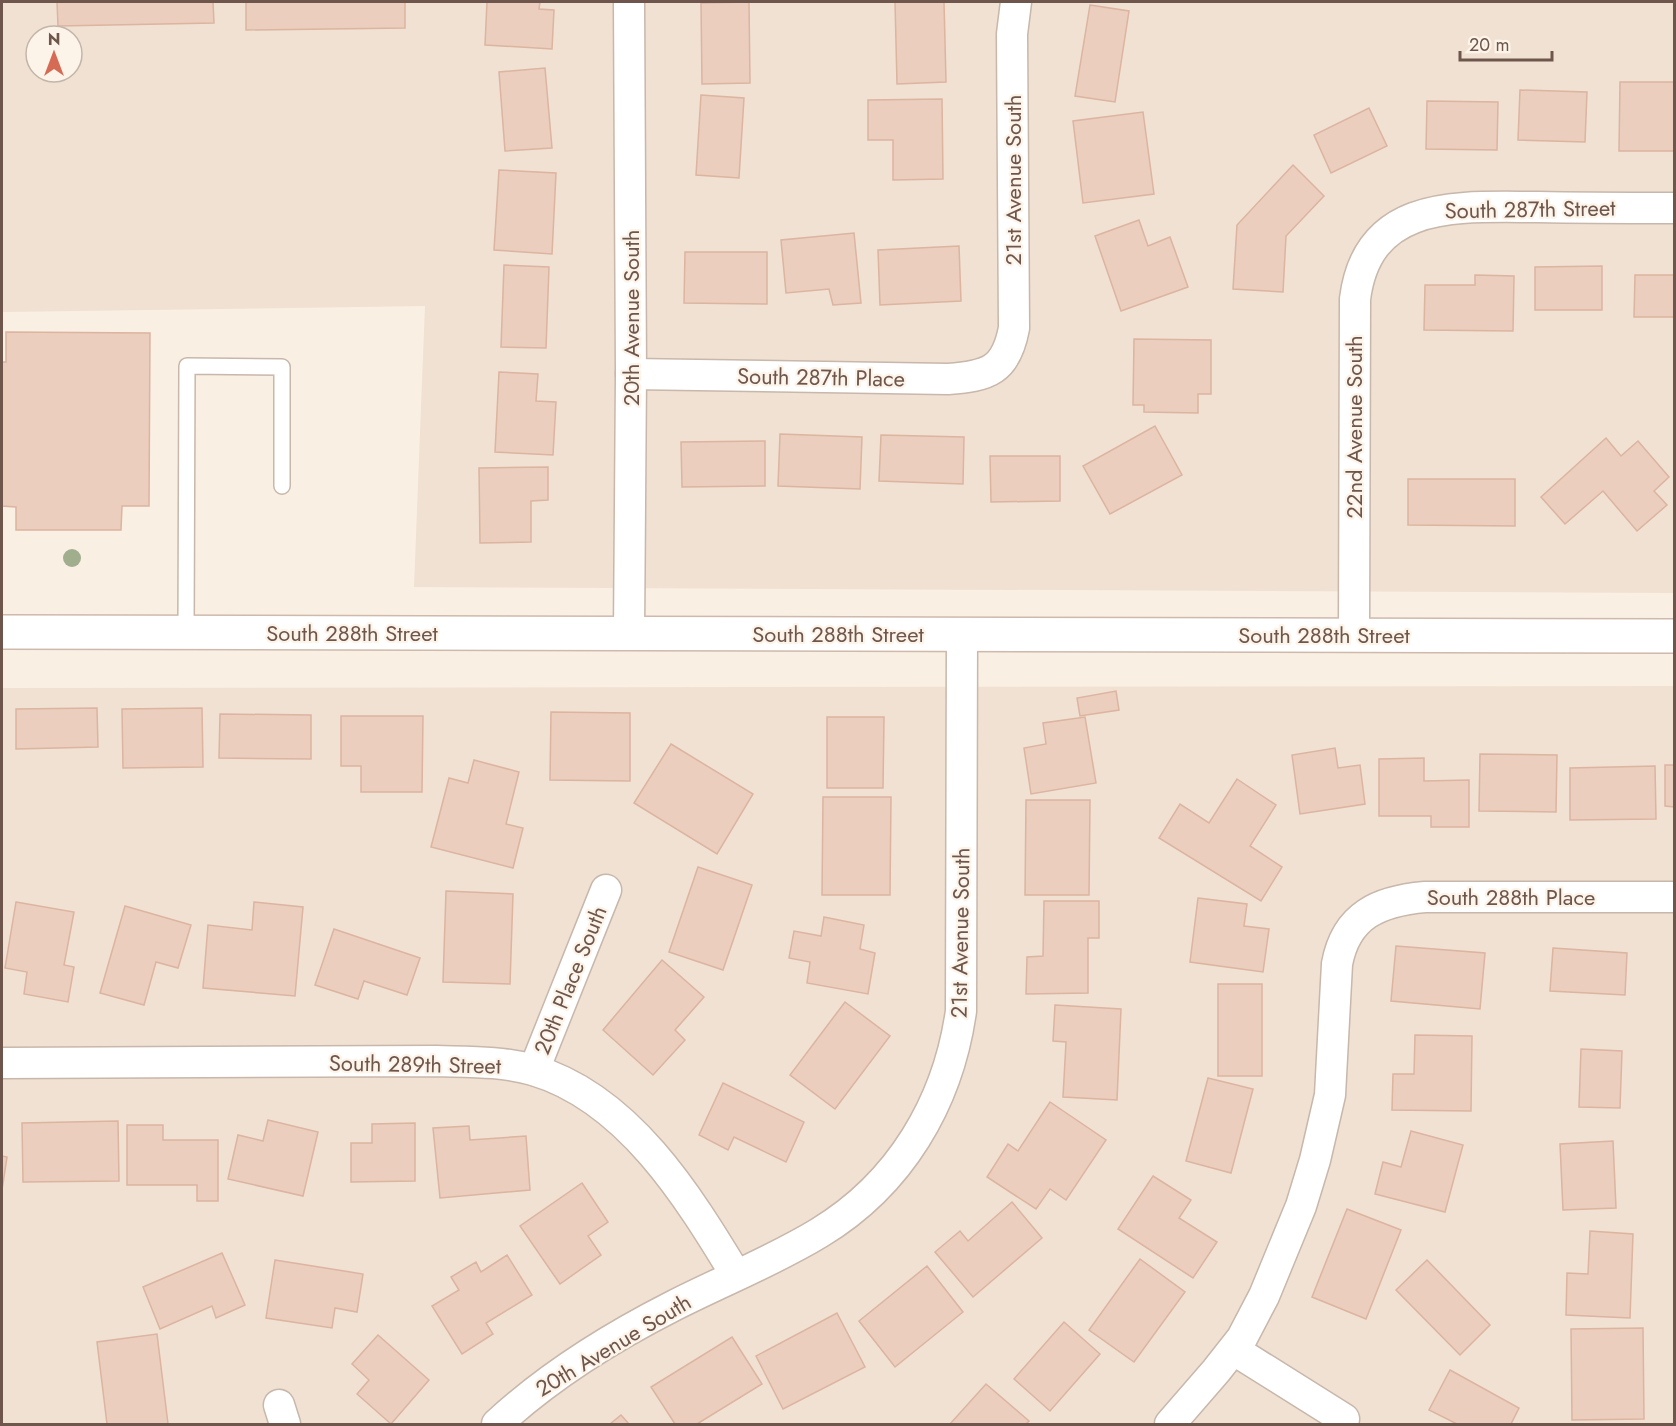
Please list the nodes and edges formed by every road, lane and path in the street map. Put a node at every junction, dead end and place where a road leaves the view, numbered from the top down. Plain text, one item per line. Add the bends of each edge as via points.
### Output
1 (629, 2) edge
2 (1016, 2) edge
3 (1674, 208) edge
4 (1390, 230) joint
5 (1005, 358) joint
6 (631, 374) junction
7 (282, 486) dead end
8 (2, 632) edge
9 (186, 632) junction
10 (629, 634) junction
11 (962, 634) junction
12 (1354, 635) junction
13 (1674, 636) edge
14 (606, 890) dead end
15 (1674, 897) edge
16 (2, 1064) edge
17 (534, 1070) junction
18 (736, 1275) junction
19 (1234, 1350) junction
20 (1344, 1419) dead end
21 (497, 1425) edge
22 (1170, 1425) edge

1 - 6 street, 20th Avenue South
2 - 5 street, 21st Avenue South via 1012,34 1014,328
3 - 4 street, South 287th Street via 1457,208 1421,215
4 - 12 street, 22nd Avenue South via 1364,262 1355,299
5 - 6 street, South 287th Place via 983,374 948,379
6 - 10 street, 20th Avenue South
7 - 9 lane via 282,367 187,366
8 - 9 main road, South 288th Street
9 - 10 main road, South 288th Street
10 - 11 main road, South 288th Street
11 - 12 main road, South 288th Street
11 - 18 street, 21st Avenue South via 961,1000 947,1072 912,1145 885,1181 819,1233
12 - 13 main road, South 288th Street
14 - 17 street, 20th Place South
15 - 19 street, South 288th Place via 1425,897 1384,905 1355,924 1342,944 1337,964 1330,1095 1315,1160 1276,1268
16 - 17 street, South 289th Street via 438,1061 491,1062
17 - 18 street, South 289th Street via 579,1090 644,1144 696,1211
18 - 21 street, 20th Avenue South via 638,1325 577,1362 528,1396
19 - 20 street
19 - 22 street

